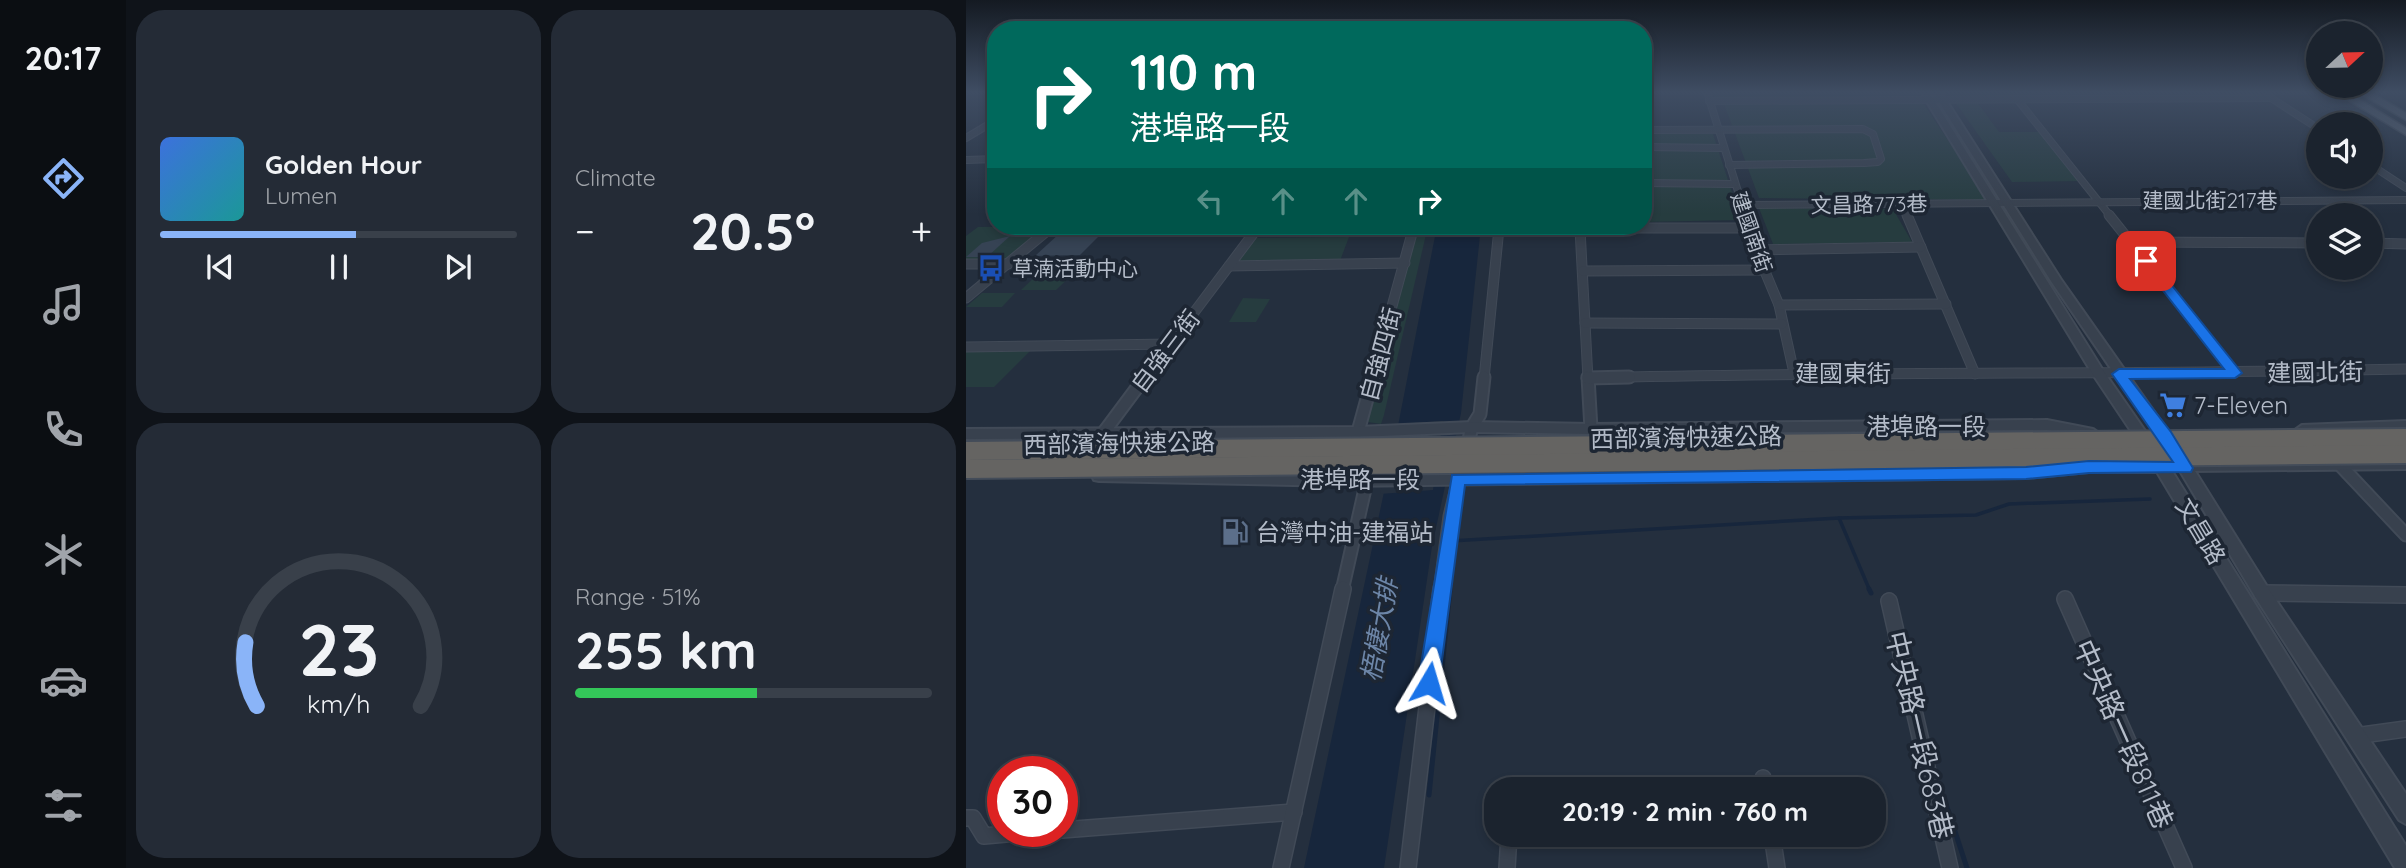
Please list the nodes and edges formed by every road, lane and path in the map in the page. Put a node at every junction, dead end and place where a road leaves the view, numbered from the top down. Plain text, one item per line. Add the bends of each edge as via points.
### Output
1 (1720, 133) edge
2 (1870, 133) edge
3 (1955, 133) edge
4 (1960, 133) edge
5 (2044, 133) edge
6 (1652, 147) edge
7 (1723, 148) junction
8 (987, 159) edge
9 (966, 160) edge
10 (1729, 165) junction
11 (2383, 173) edge
12 (1652, 183) edge
13 (1735, 184) junction
14 (2406, 188) edge
15 (2406, 200) edge
16 (2098, 201) junction
17 (1902, 203) junction
18 (1995, 203) junction
19 (2010, 203) junction
20 (1743, 205) junction
21 (1749, 228) junction
22 (1652, 229) edge
23 (1042, 235) edge
24 (1252, 235) edge
25 (1412, 235) edge
26 (1498, 235) edge
27 (1580, 235) edge
28 (2130, 242) junction
29 (2306, 243) edge
30 (2383, 243) edge
31 (2406, 244) edge
32 (1921, 247) junction
33 (1756, 250) junction
34 (1405, 263) junction
35 (966, 264) edge
36 (1008, 264) junction
37 (1230, 266) junction
38 (1764, 270) junction
39 (1583, 271) junction
40 (966, 298) edge
41 (1946, 304) junction
42 (1779, 305) junction
43 (1585, 323) junction
44 (1782, 324) junction
45 (1171, 344) junction
46 (966, 347) edge
47 (2406, 369) edge
48 (1794, 373) junction
49 (2098, 373) junction
50 (2235, 373) junction
51 (1975, 374) junction
52 (2119, 374) junction
53 (1588, 378) junction
54 (2406, 426) edge
55 (1472, 427) junction
56 (1591, 429) junction
57 (1104, 432) junction
58 (1358, 432) junction
59 (966, 434) edge
60 (2088, 434) junction
61 (2142, 435) junction
62 (2165, 436) junction
63 (2406, 438) edge
64 (1120, 450) junction
65 (966, 451) edge
66 (1964, 451) junction
67 (2406, 454) edge
68 (1465, 456) junction
69 (1349, 458) junction
70 (966, 460) edge
71 (1083, 460) junction
72 (2406, 464) edge
73 (2341, 466) junction
74 (2089, 467) junction
75 (2162, 467) junction
76 (1111, 468) junction
77 (2185, 468) junction
78 (966, 469) edge
79 (1070, 476) junction
80 (966, 477) edge
81 (1458, 479) junction
82 (1367, 480) junction
83 (1341, 481) junction
84 (2406, 536) edge
85 (2262, 593) junction
86 (2406, 595) edge
87 (2065, 599) dead end
88 (1889, 601) dead end
89 (2406, 729) edge
90 (2355, 736) junction
91 (1294, 812) junction
92 (2406, 813) edge
93 (966, 818) edge
94 (1078, 829) edge
95 (987, 836) edge
96 (1508, 847) edge
97 (1774, 847) edge
98 (2406, 866) edge
99 (1281, 868) edge
100 (1408, 868) edge
101 (1507, 868) edge
102 (1777, 868) edge
103 (1950, 868) edge
104 (2184, 868) edge

1 - 7 street, 建國南街
2 - 10 street via 1881,159 1878,162
3 - 18 street, 文昌路
4 - 19 street, 文昌路
5 - 16 street
6 - 7 street
7 - 10 street, 建國南街
8 - 9 street
10 - 13 street, 建國南街
11 - 14 street
12 - 13 street
13 - 20 street, 建國南街
15 - 16 street, 建國北街217巷
16 - 19 street, 建國北街217巷
16 - 28 street
17 - 18 street, 文昌路773巷
17 - 20 street, 文昌路773巷
17 - 32 street
18 - 19 street, 文昌路773巷
18 - 49 street, 文昌路
19 - 52 street, 文昌路
20 - 21 street, 建國南街
21 - 22 street
21 - 33 street, 建國南街
23 - 36 street
24 - 37 street, 自強三街
25 - 34 street, 自強四街
26 - 55 street via 1480,414
27 - 39 street
28 - 29 street
28 - 50 street
30 - 31 street
32 - 33 street
32 - 41 street
33 - 38 street, 建國南街
34 - 37 street
34 - 58 street, 自強四街
35 - 36 street
36 - 40 street
37 - 45 street, 自強三街
38 - 39 street
38 - 42 street, 建國南街
39 - 43 street
41 - 42 street
41 - 51 street
42 - 44 street, 建國南街
43 - 44 street
43 - 53 street
44 - 48 street, 建國南街
45 - 46 street
45 - 57 street, 自強三街
47 - 50 street, 建國北街
48 - 51 street, 建國東街
48 - 53 street, 建國東街
49 - 51 street, 建國東街
49 - 52 street, 建國北街
49 - 61 street, 文昌路
50 - 52 street, 建國北街
52 - 62 street, 文昌路
53 - 56 street
54 - 62 street, 港埠路一段
55 - 56 street, 港埠路一段
55 - 58 street, 港埠路一段
55 - 68 street
56 - 60 street, 港埠路一段 via 2047,425
57 - 58 street, 港埠路一段
57 - 59 street, 港埠路一段
57 - 71 street, 自強三街
58 - 69 street, 自強四街
60 - 61 street, 港埠路一段
60 - 64 highway, bridge via 1264,439
60 - 66 street, 港埠路一段
61 - 62 street, 港埠路一段
61 - 75 street, 文昌路
62 - 77 street, 文昌路
63 - 64 highway, 西部濱海快速公路, bridge
64 - 65 highway, 西部濱海快速公路, bridge
66 - 68 street, 港埠路一段
66 - 74 street, 港埠路一段
67 - 76 highway, 西部濱海快速公路, bridge
68 - 69 street, 港埠路一段
68 - 81 street
69 - 71 street, 港埠路一段
69 - 83 street, 自強四街
70 - 71 street, 港埠路一段
71 - 79 street, 自強三街
72 - 73 street, 港埠路一段
73 - 77 street, 港埠路一段
73 - 84 street
74 - 75 street, 港埠路一段
74 - 76 highway, bridge via 1195,474
74 - 81 street, 港埠路一段 via 2026,473
75 - 77 street, 港埠路一段
75 - 98 street, 文昌路
76 - 78 highway, 西部濱海快速公路, bridge
77 - 85 street, 文昌路
79 - 80 street, 港埠路一段
79 - 83 street, 港埠路一段
81 - 82 street, 港埠路一段
81 - 100 street
82 - 83 street, 港埠路一段
82 - 91 street
85 - 86 street
85 - 90 street, 文昌路
87 - 104 street, 中央路一段811巷
88 - 103 street, 中央路一段683巷
89 - 90 street
90 - 92 street, 文昌路
91 - 94 street
91 - 99 street
93 - 95 street via 973,818
96 - 101 street
97 - 102 street

